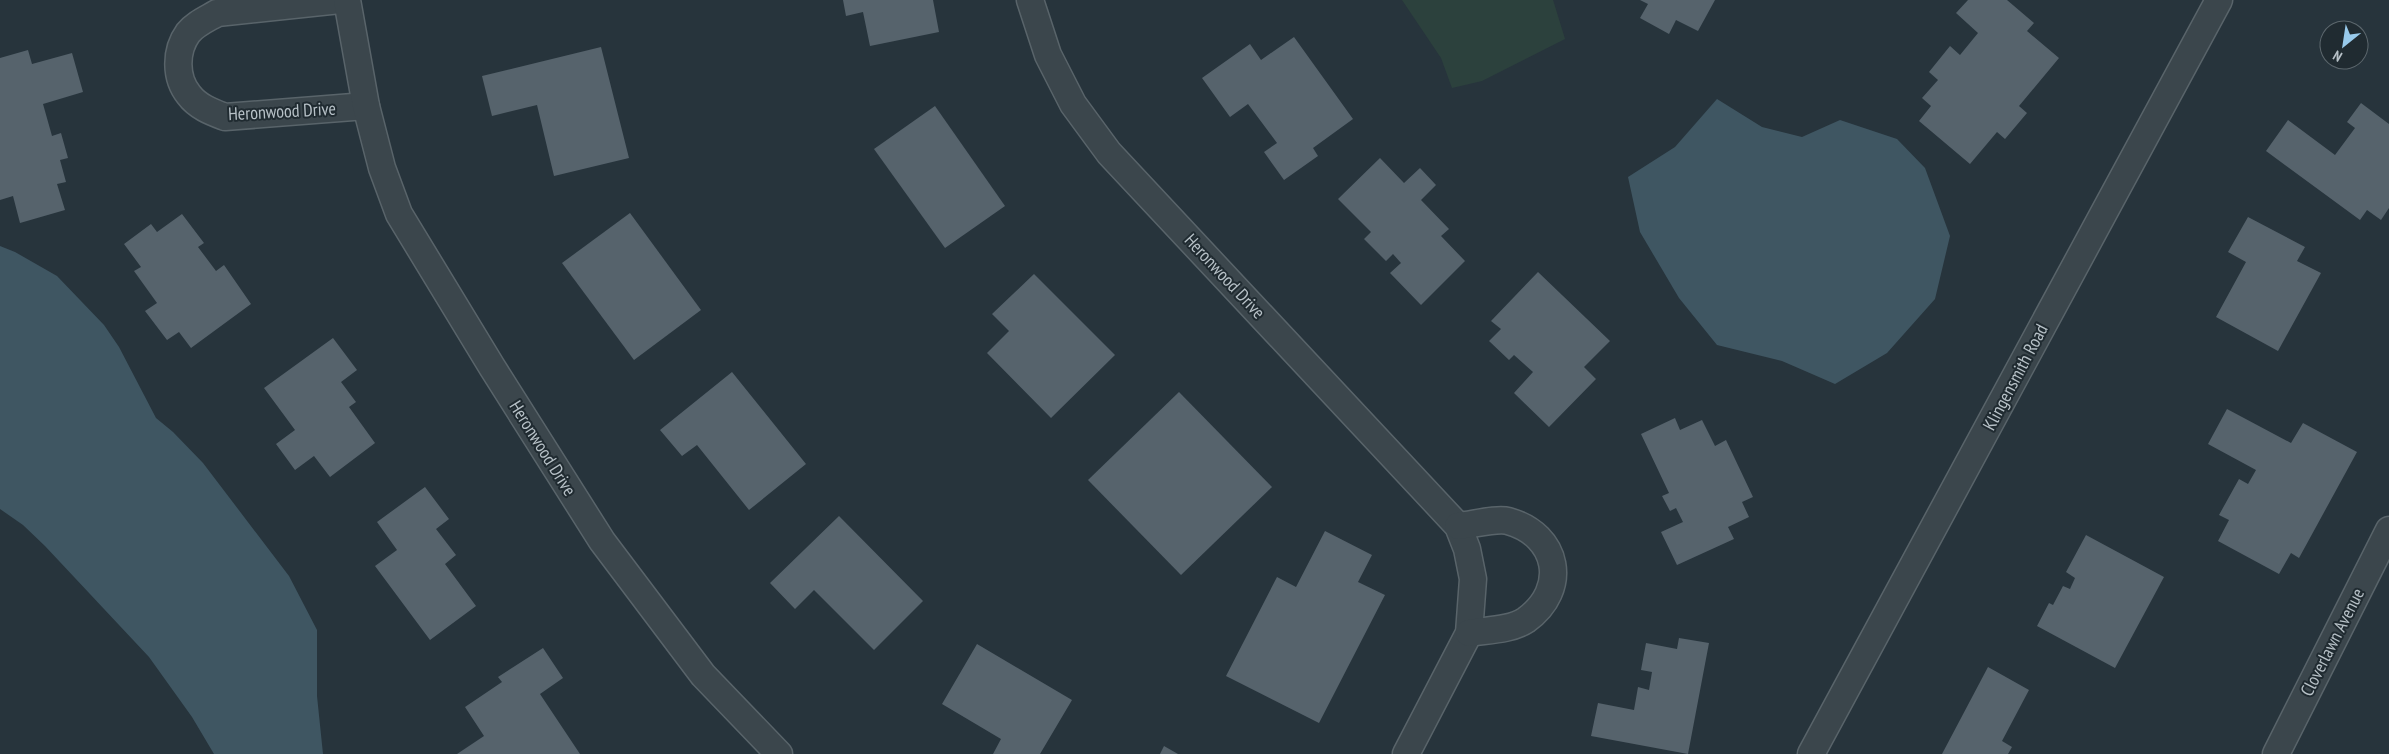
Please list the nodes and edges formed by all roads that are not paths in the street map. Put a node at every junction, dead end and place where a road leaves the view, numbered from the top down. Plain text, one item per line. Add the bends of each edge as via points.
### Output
1 (340, 0) edge
2 (347, 0) edge
3 (1030, 0) edge
4 (2219, 0) edge
5 (366, 106) junction
6 (1458, 526) junction
7 (2389, 530) edge
8 (1469, 633) junction
9 (779, 754) edge
10 (1406, 754) edge
11 (1811, 754) edge
12 (2276, 754) edge

1 - 5 street, Heronwood Drive via 217,13 188,33 180,51 178,67 182,84 189,96 206,110 225,117
2 - 5 street, Heronwood Drive
3 - 6 street, Heronwood Drive via 1048,55 1073,104 1109,153
4 - 11 street, Klingensmith Road
5 - 9 street, Heronwood Drive via 382,168 399,214 602,541 703,675
6 - 8 street, Heronwood Drive via 1473,579
6 - 8 street via 1506,520 1530,530 1548,547 1554,566 1551,588 1540,606 1524,621
7 - 12 street, Cloverlawn Avenue
8 - 10 street, Heronwood Drive

